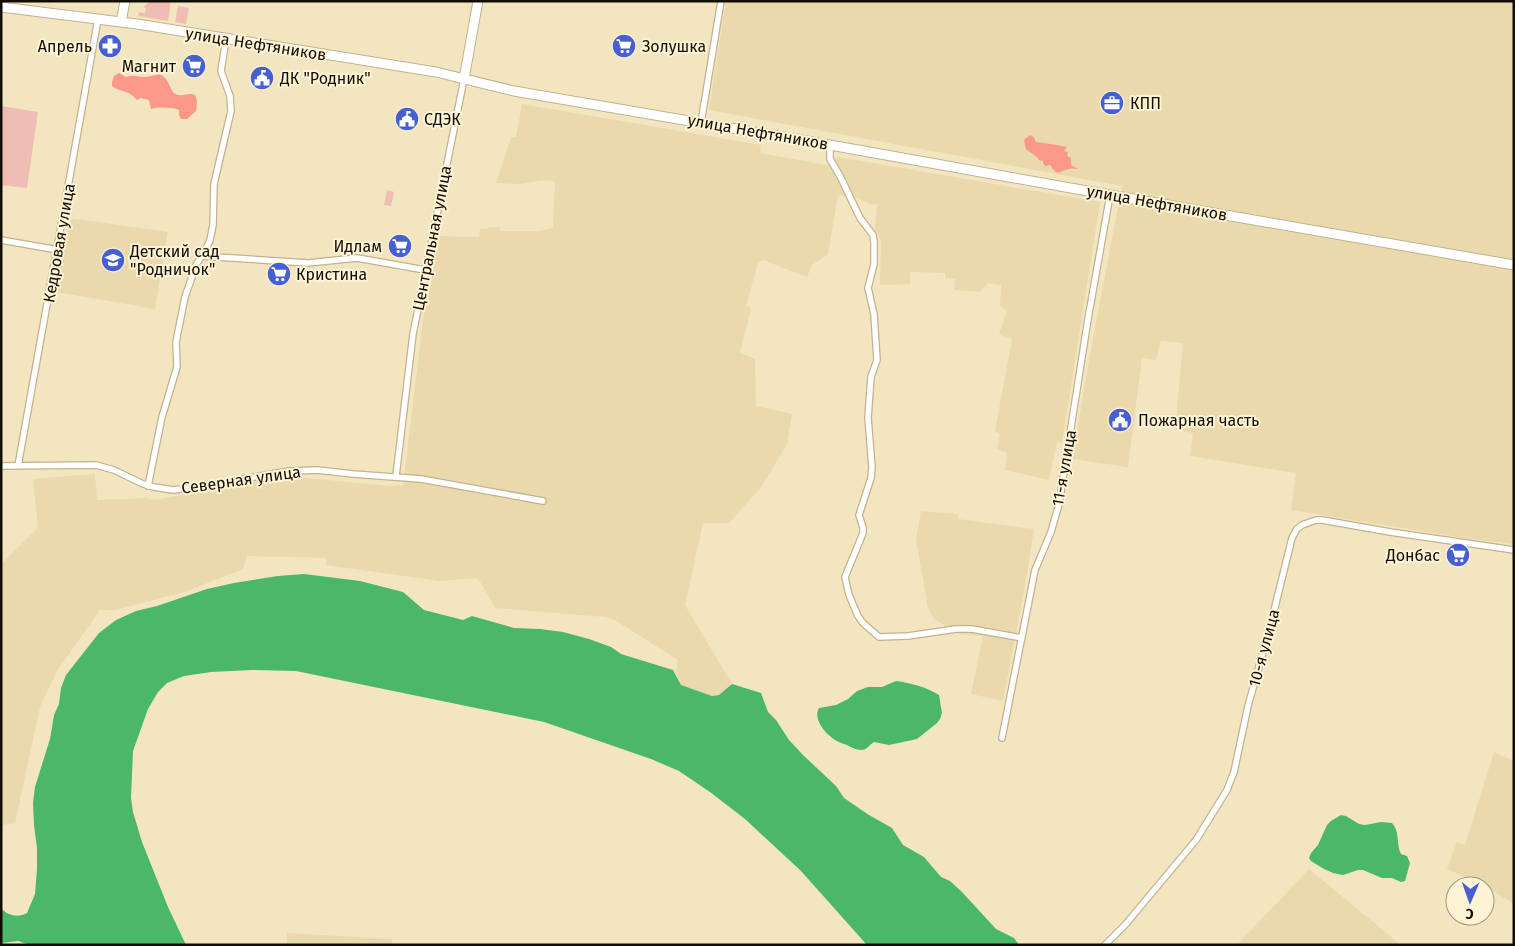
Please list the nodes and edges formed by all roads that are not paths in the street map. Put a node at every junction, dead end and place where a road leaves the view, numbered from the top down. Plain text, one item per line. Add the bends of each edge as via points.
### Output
1 (125, 1) edge
2 (478, 1) edge
3 (721, 1) edge
4 (1, 7) edge
5 (98, 19) junction
6 (121, 22) junction
7 (226, 39) junction
8 (464, 78) junction
9 (701, 123) junction
10 (830, 144) junction
11 (1110, 195) junction
12 (1, 240) edge
13 (58, 250) junction
14 (202, 256) junction
15 (1514, 265) edge
16 (425, 270) junction
17 (1, 466) edge
18 (18, 466) junction
19 (396, 476) junction
20 (148, 486) junction
21 (543, 501) dead end
22 (1514, 550) edge
23 (1022, 638) junction
24 (1002, 738) dead end
25 (1105, 945) edge

1 - 6 street
2 - 8 street, Центральная улица
3 - 9 street
4 - 5 street, улица Нефтяников
5 - 6 street, улица Нефтяников
5 - 13 street, Кедровая улица
6 - 7 street, улица Нефтяников
7 - 8 street, улица Нефтяников
7 - 14 street via 221,72 230,96 231,111 214,184 213,225
8 - 9 street, улица Нефтяников via 514,91
8 - 16 street, Центральная улица
9 - 10 street, улица Нефтяников
10 - 11 street, улица Нефтяников
10 - 23 street via 830,160 874,242 874,264 868,288 874,314 877,360 871,377 868,418 872,473 859,515 863,533 845,577 849,595 863,623 879,637 972,629
11 - 15 street, улица Нефтяников
11 - 23 street, 11-я улица via 1059,504 1035,570
12 - 13 street
13 - 18 street, Кедровая улица
14 - 16 street via 308,263 357,258
14 - 20 street via 185,297 177,336 177,367
16 - 19 street, Центральная улица via 413,334
17 - 18 street, Северная улица
18 - 20 street, Северная улица via 96,464
19 - 20 street, Северная улица via 301,470 181,489
19 - 21 street, Северная улица
22 - 25 street, 10-я улица via 1322,520 1310,521 1297,529 1227,790 1196,840
23 - 24 street, 11-я улица

